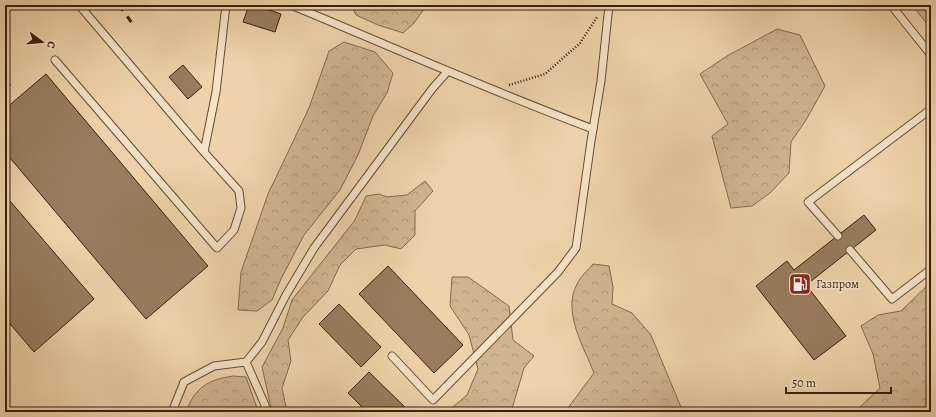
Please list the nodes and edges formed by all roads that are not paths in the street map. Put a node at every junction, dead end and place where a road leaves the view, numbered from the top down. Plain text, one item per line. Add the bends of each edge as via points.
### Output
1 (79, 5) edge
2 (226, 5) edge
3 (291, 5) edge
4 (609, 5) edge
5 (891, 5) edge
6 (931, 56) edge
7 (55, 60) dead end
8 (447, 72) junction
9 (931, 109) edge
10 (593, 129) junction
11 (204, 152) junction
12 (838, 236) dead end
13 (850, 250) dead end
14 (931, 269) edge
15 (392, 356) dead end
16 (246, 362) junction
17 (172, 412) edge
18 (265, 412) edge

1 - 11 lane
2 - 11 lane via 216,92
3 - 8 lane
4 - 10 lane
5 - 6 lane
7 - 11 lane via 217,248 234,230 241,208 239,191
8 - 10 lane
8 - 16 lane via 314,248 262,342
9 - 12 lane via 808,202
10 - 15 lane via 576,248 558,272 433,400
13 - 14 lane via 892,299
16 - 17 lane via 214,366 184,382
16 - 18 lane via 265,405

